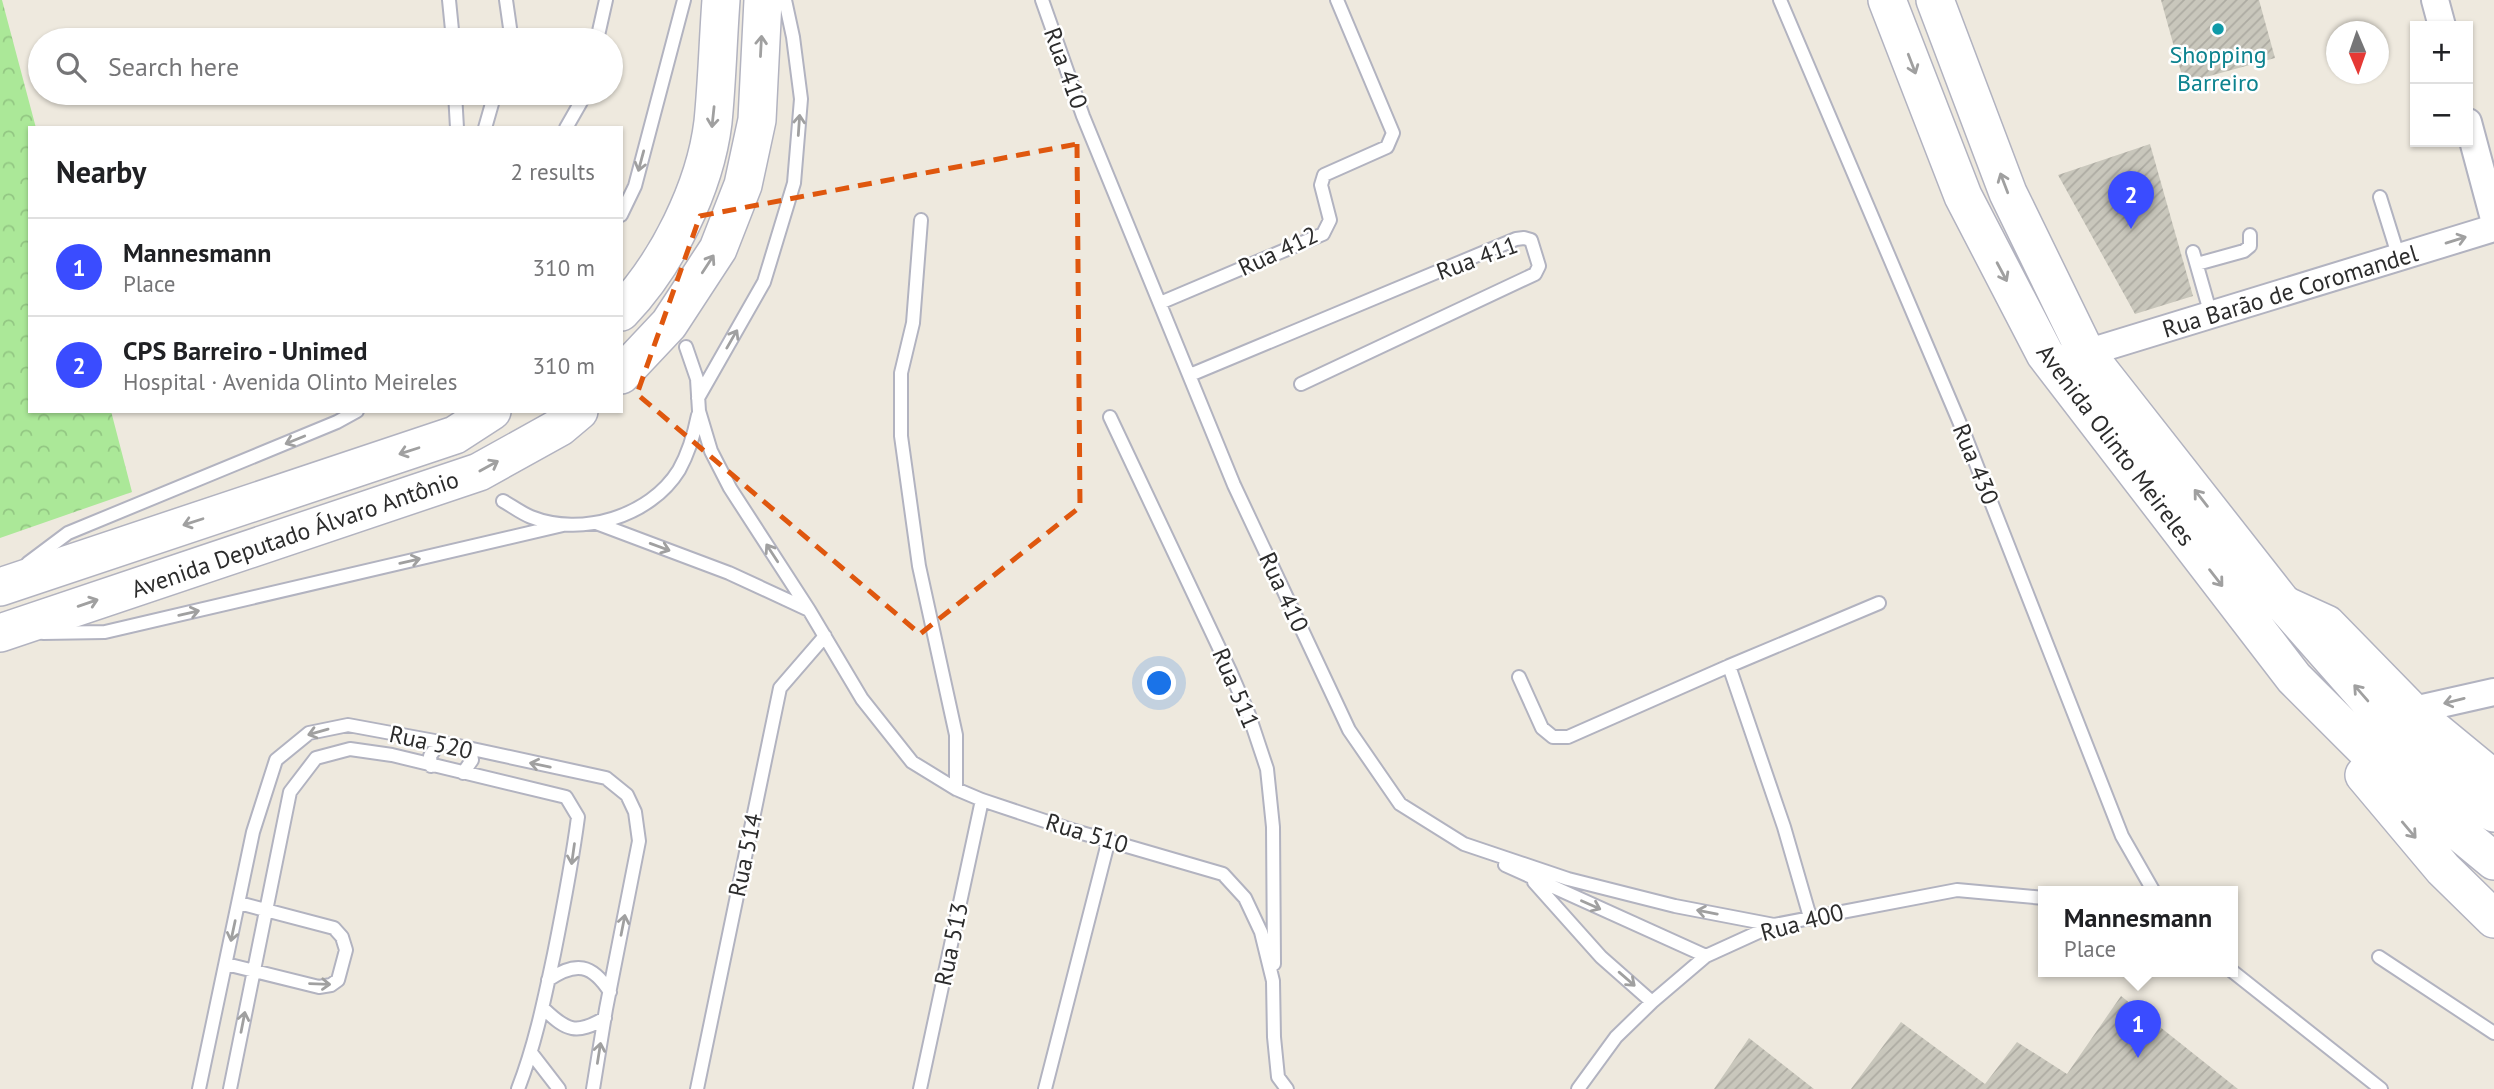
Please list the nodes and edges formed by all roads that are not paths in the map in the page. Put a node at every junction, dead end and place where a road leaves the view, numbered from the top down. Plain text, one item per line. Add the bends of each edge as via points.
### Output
1 (449, 0) edge
2 (506, 0) edge
3 (606, 0) edge
4 (684, 0) edge
5 (721, 0) edge
6 (763, 0) edge
7 (785, 0) edge
8 (1042, 0) edge
9 (1337, 0) edge
10 (1780, 0) edge
11 (1887, 0) edge
12 (1935, 0) edge
13 (2435, 0) edge
14 (2441, 21) edge
15 (452, 28) edge
16 (511, 28) edge
17 (600, 28) edge
18 (456, 105) edge
19 (492, 105) edge
20 (579, 105) edge
21 (457, 126) edge
22 (486, 126) edge
23 (566, 126) edge
24 (2473, 141) edge
25 (2380, 197) dead end
26 (623, 211) edge
27 (2494, 219) edge
28 (921, 220) dead end
29 (2494, 228) edge
30 (2250, 235) dead end
31 (2399, 258) junction
32 (1160, 303) junction
33 (623, 310) edge
34 (2211, 315) junction
35 (685, 347) dead end
36 (2086, 353) junction
37 (623, 373) edge
38 (1190, 375) junction
39 (1301, 384) dead end
40 (699, 405) junction
41 (353, 413) edge
42 (489, 413) edge
43 (577, 413) edge
44 (1110, 417) dead end
45 (503, 501) dead end
46 (596, 523) junction
47 (564, 525) junction
48 (0, 586) edge
49 (1879, 603) dead end
50 (809, 610) junction
51 (0, 633) edge
52 (825, 636) junction
53 (1729, 666) junction
54 (1519, 677) dead end
55 (2294, 678) junction
56 (2494, 692) edge
57 (2410, 727) junction
58 (440, 742) junction
59 (470, 749) junction
60 (431, 766) junction
61 (463, 773) junction
62 (2494, 776) edge
63 (956, 789) junction
64 (982, 800) junction
65 (2494, 813) edge
66 (1109, 839) junction
67 (1464, 844) junction
68 (2494, 860) edge
69 (1529, 877) junction
70 (2151, 886) edge
71 (2038, 898) edge
72 (239, 903) junction
73 (265, 912) junction
74 (1810, 917) junction
75 (2494, 919) edge
76 (1774, 925) junction
77 (1706, 956) junction
78 (2379, 957) dead end
79 (226, 964) junction
80 (253, 971) junction
81 (2238, 976) edge
82 (548, 980) junction
83 (1273, 981) junction
84 (610, 992) junction
85 (1652, 1002) junction
86 (544, 1009) junction
87 (605, 1018) junction
88 (2494, 1033) edge
89 (532, 1054) junction
90 (199, 1089) edge
91 (230, 1089) edge
92 (517, 1089) edge
93 (559, 1089) edge
94 (593, 1089) edge
95 (697, 1089) edge
96 (920, 1089) edge
97 (1045, 1089) edge
98 (1287, 1089) edge
99 (1578, 1089) edge
100 (2381, 1089) edge

1 - 15 lane
2 - 16 lane
3 - 17 lane
4 -> 26 lane via 635,186
5 -> 33 main road via 713,125 699,182 674,239
37 -> 6 main road via 669,324 718,249 743,185 757,120
40 -> 7 lane via 764,282 794,183 801,99
8 - 32 lane, Rua 410 via 1083,116
9 - 32 lane, Rua 412 via 1393,133 1391,142 1324,175 1321,185 1330,220 1323,234
10 - 70 lane, Rua 430 via 1964,433 2122,836
11 -> 55 main road, Avenida Olinto Meireles via 1963,196 2045,354
36 -> 12 main road, Avenida Olinto Meireles via 2008,193
13 - 14 street
18 - 21 lane
19 - 22 lane
20 - 23 lane
24 - 27 street
25 - 31 lane
28 - 63 lane via 913,323 901,373 901,436 919,566 956,736
31 -> 29 street, Rua Barão de Coromandel
30 - 34 lane via 2245,251 2195,258
31 - 34 street, Rua Barão de Coromandel
32 - 38 lane, Rua 410
34 - 36 street, Rua Barão de Coromandel
35 - 40 lane, Rua 510 via 697,379
57 -> 36 main road, Avenida Olinto Meireles via 2280,600
38 - 39 lane, Rua 411 via 1516,239 1531,240 1539,266 1535,274
38 - 67 lane, Rua 410 via 1234,485 1349,730 1400,804
40 - 46 lane via 692,443 678,472 656,496 628,514
50 -> 40 lane, Rua 510 via 730,488 711,451
41 -> 48 lane via 68,534
42 -> 48 main road, Avenida Deputado Álvaro Antônio via 455,435
51 -> 43 main road, Avenida Deputado Álvaro Antônio via 479,472
44 - 83 lane, Rua 511 via 1230,671 1267,769 1273,827
45 - 47 lane via 531,517
46 - 47 lane
46 -> 50 lane via 729,573
51 -> 47 lane via 106,632
49 - 53 lane
50 - 52 lane, Rua 510
52 - 63 lane, Rua 510 via 862,699 912,762
52 - 95 lane, Rua 514 via 780,688
53 - 54 lane via 1568,737 1553,737 1542,728
53 - 74 lane
55 - 68 main road, Avenida Olinto Meireles via 2396,780
55 -> 75 main road, Avenida Olinto Meireles via 2323,728 2442,869
56 -> 57 street
57 - 62 street, Avenida Olinto Meireles
57 - 65 main road
58 - 59 lane, Rua 520
58 - 60 lane via 430,756
58 -> 72 lane, Rua 520 via 348,725 309,733 276,760 253,832
59 - 61 lane via 472,760
84 -> 59 lane, Rua 520 via 639,841 627,795 606,778
60 - 61 lane, Rua 520
60 - 73 lane, Rua 520 via 350,749 317,758 290,792
61 -> 82 lane, Rua 520 via 566,797 578,817
63 - 64 lane, Rua 510
64 - 66 lane, Rua 510
64 - 96 lane, Rua 513
66 - 83 lane, Rua 510 via 1223,874 1245,898 1256,920
66 - 97 lane
67 - 69 lane
76 -> 67 lane, Rua 410 via 1567,879
69 -> 77 lane
69 -> 85 lane via 1601,957
71 - 74 lane, Rua 400 via 1957,890
72 - 73 lane
72 -> 79 lane, Rua 520
73 - 80 lane, Rua 520
80 -> 73 lane via 331,985 338,980 346,950 334,928
74 - 76 lane, Rua 400
76 - 77 lane, Rua 400
77 - 85 lane, Rua 400
78 - 88 lane
79 - 80 lane
79 - 90 lane, Rua 520
91 -> 80 lane, Rua 520
81 - 100 lane
82 - 84 lane via 568,968 587,969
82 - 86 lane, Rua 520
83 - 98 lane, Rua 510 via 1278,1077
84 - 87 lane, Rua 520
85 - 99 lane, Rua 400 via 1616,1037
86 - 87 lane via 558,1023 576,1030
86 - 89 lane, Rua 520
94 -> 87 lane, Rua 520
89 - 92 lane, Rua 520
89 - 93 lane

